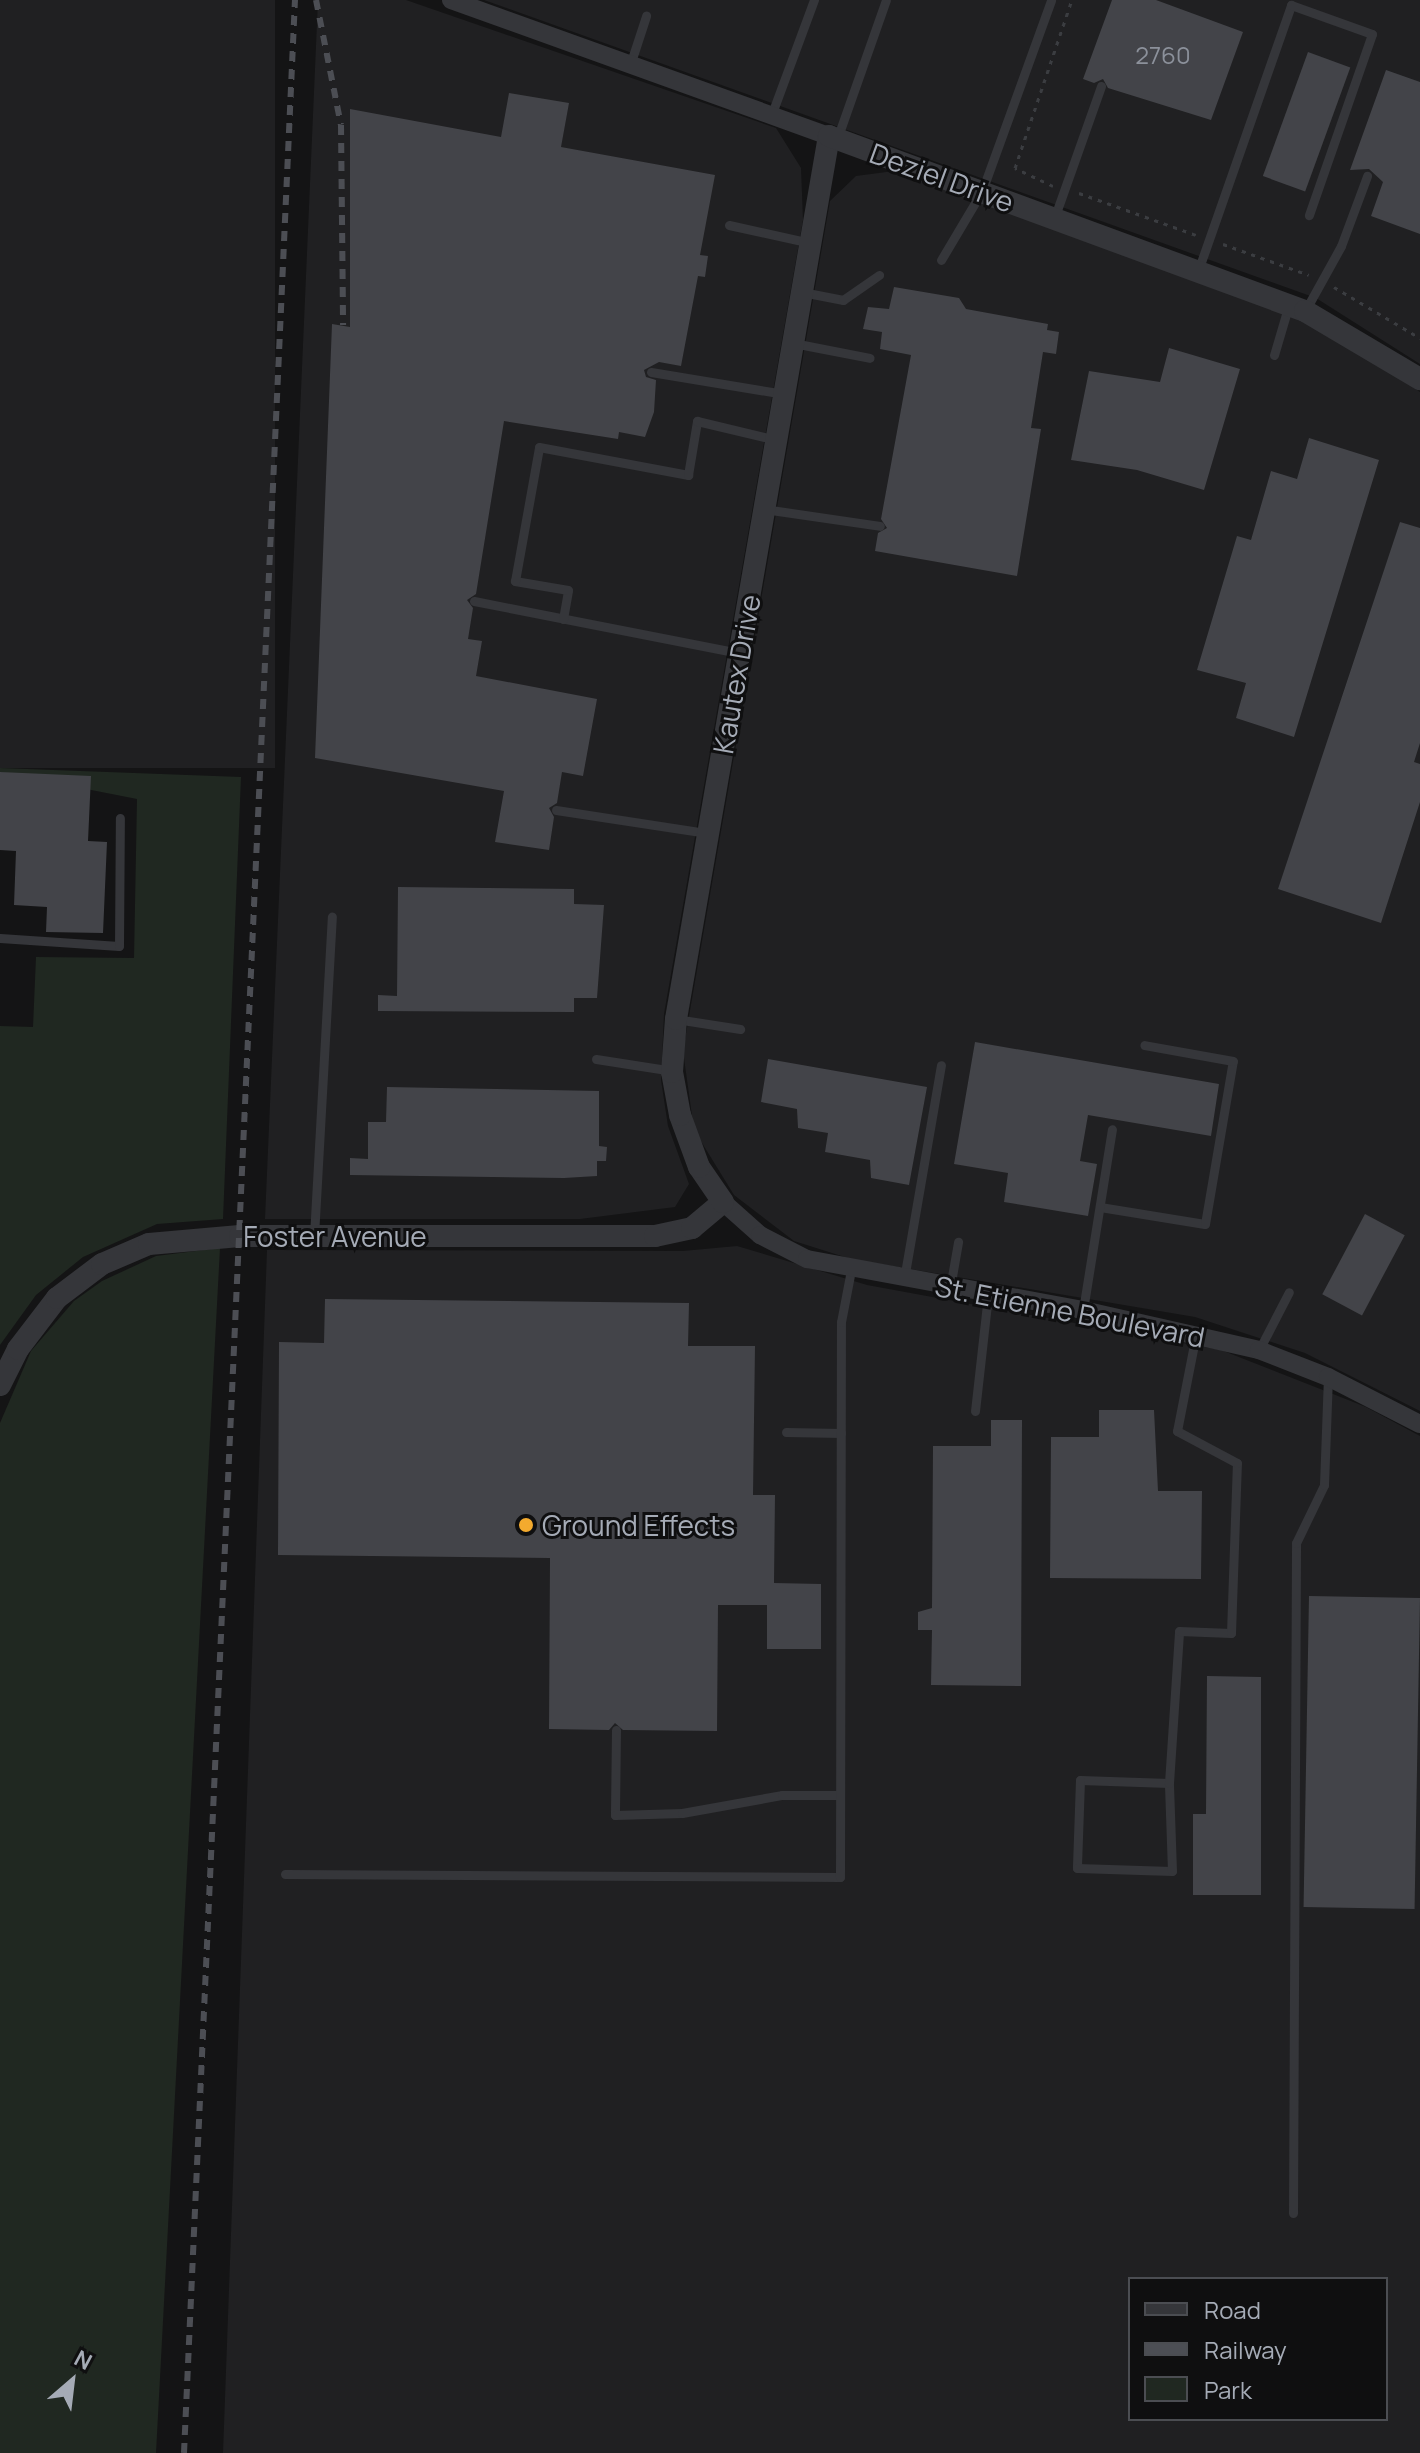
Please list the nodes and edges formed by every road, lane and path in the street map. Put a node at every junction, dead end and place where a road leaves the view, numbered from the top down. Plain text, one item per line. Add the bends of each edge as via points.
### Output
1 (451, 0) edge
2 (814, 0) edge
3 (886, 0) edge
4 (1051, 0) edge
5 (1072, 0) edge
6 (646, 16) dead end
7 (630, 65) junction
8 (1101, 86) dead end
9 (771, 116) junction
10 (833, 138) junction
11 (1367, 176) dead end
12 (1050, 185) dead end
13 (982, 191) junction
14 (1077, 193) dead end
15 (1309, 215) dead end
16 (1055, 216) junction
17 (729, 225) dead end
18 (1194, 234) dead end
19 (1216, 241) dead end
20 (810, 243) junction
21 (941, 260) dead end
22 (1199, 268) junction
23 (879, 275) dead end
24 (1308, 275) dead end
25 (1334, 287) dead end
26 (802, 292) junction
27 (1297, 308) junction
28 (1420, 338) edge
29 (793, 343) junction
30 (1274, 355) dead end
31 (870, 358) dead end
32 (651, 372) dead end
33 (1420, 379) edge
34 (784, 394) junction
35 (777, 440) junction
36 (764, 509) junction
37 (880, 526) dead end
38 (474, 601) dead end
39 (563, 619) junction
40 (739, 653) junction
41 (556, 810) dead end
42 (120, 818) dead end
43 (708, 833) junction
44 (332, 917) dead end
45 (0, 938) edge
46 (676, 1019) junction
47 (740, 1029) dead end
48 (1144, 1045) dead end
49 (596, 1059) dead end
50 (941, 1065) dead end
51 (673, 1071) junction
52 (1112, 1129) dead end
53 (723, 1202) junction
54 (1100, 1207) junction
55 (314, 1236) junction
56 (958, 1242) dead end
57 (851, 1270) junction
58 (904, 1280) junction
59 (950, 1288) junction
60 (1289, 1292) dead end
61 (988, 1295) junction
62 (1083, 1310) junction
63 (1196, 1334) junction
64 (1259, 1350) junction
65 (1328, 1377) junction
66 (0, 1385) edge
67 (975, 1411) dead end
68 (1420, 1424) edge
69 (786, 1432) dead end
70 (841, 1433) junction
71 (616, 1730) dead end
72 (1169, 1783) junction
73 (840, 1795) junction
74 (285, 1874) dead end
75 (1293, 2213) dead end

1 - 7 street, Deziel Drive
2 - 9 lane
3 - 10 lane
4 - 13 lane
5 - 12 path via 1015,168
6 - 7 lane
7 - 9 street, Deziel Drive
8 - 16 lane
9 - 10 street, Deziel Drive
10 - 13 street, Deziel Drive
10 - 20 street, Kautex Drive
11 - 27 lane via 1341,246
13 - 16 street, Deziel Drive
13 - 21 lane
14 - 18 path
15 - 22 lane via 1372,34 1291,5
16 - 22 street, Deziel Drive
17 - 20 lane
19 - 24 path
20 - 26 street, Kautex Drive
22 - 27 street, Deziel Drive
23 - 26 lane via 843,300
25 - 28 path
26 - 29 street, Kautex Drive
27 - 30 lane
27 - 33 street, Deziel Drive
29 - 31 lane
29 - 34 street, Kautex Drive
32 - 34 lane
34 - 35 street, Kautex Drive
35 - 36 street, Kautex Drive
35 - 39 lane via 697,421 688,475 539,447 515,581 568,590
36 - 37 lane
36 - 40 street, Kautex Drive
38 - 39 lane
39 - 40 lane
40 - 43 street, Kautex Drive
41 - 43 lane
42 - 45 lane via 119,946
43 - 46 street, Kautex Drive
44 - 55 lane
46 - 47 lane
46 - 51 street, Kautex Drive
48 - 54 lane via 1233,1061 1205,1224
49 - 51 lane
50 - 58 lane
51 - 53 street, Kautex Drive via 680,1115 699,1167
52 - 54 lane
53 - 55 street, Foster Avenue via 692,1228 655,1236
53 - 57 street, St. Etienne Boulevard via 760,1235 807,1259
54 - 62 lane
55 - 66 street, Foster Avenue via 195,1237 149,1244 102,1264 57,1298 18,1349
56 - 59 lane
57 - 58 street, St. Etienne Boulevard
57 - 70 lane via 841,1322
58 - 59 street, St. Etienne Boulevard
59 - 61 street, St. Etienne Boulevard
60 - 64 lane
61 - 62 street, St. Etienne Boulevard
61 - 67 lane
62 - 63 street, St. Etienne Boulevard
63 - 64 street, St. Etienne Boulevard
63 - 72 lane via 1177,1431 1237,1463 1231,1633 1179,1631
64 - 65 street, St. Etienne Boulevard
65 - 68 street, St. Etienne Boulevard
65 - 75 lane via 1324,1485 1296,1543
69 - 70 lane
70 - 73 lane
71 - 73 lane via 615,1815 682,1813 782,1795
72 - 72 lane via 1172,1871 1077,1868 1080,1780
73 - 74 lane via 840,1877

